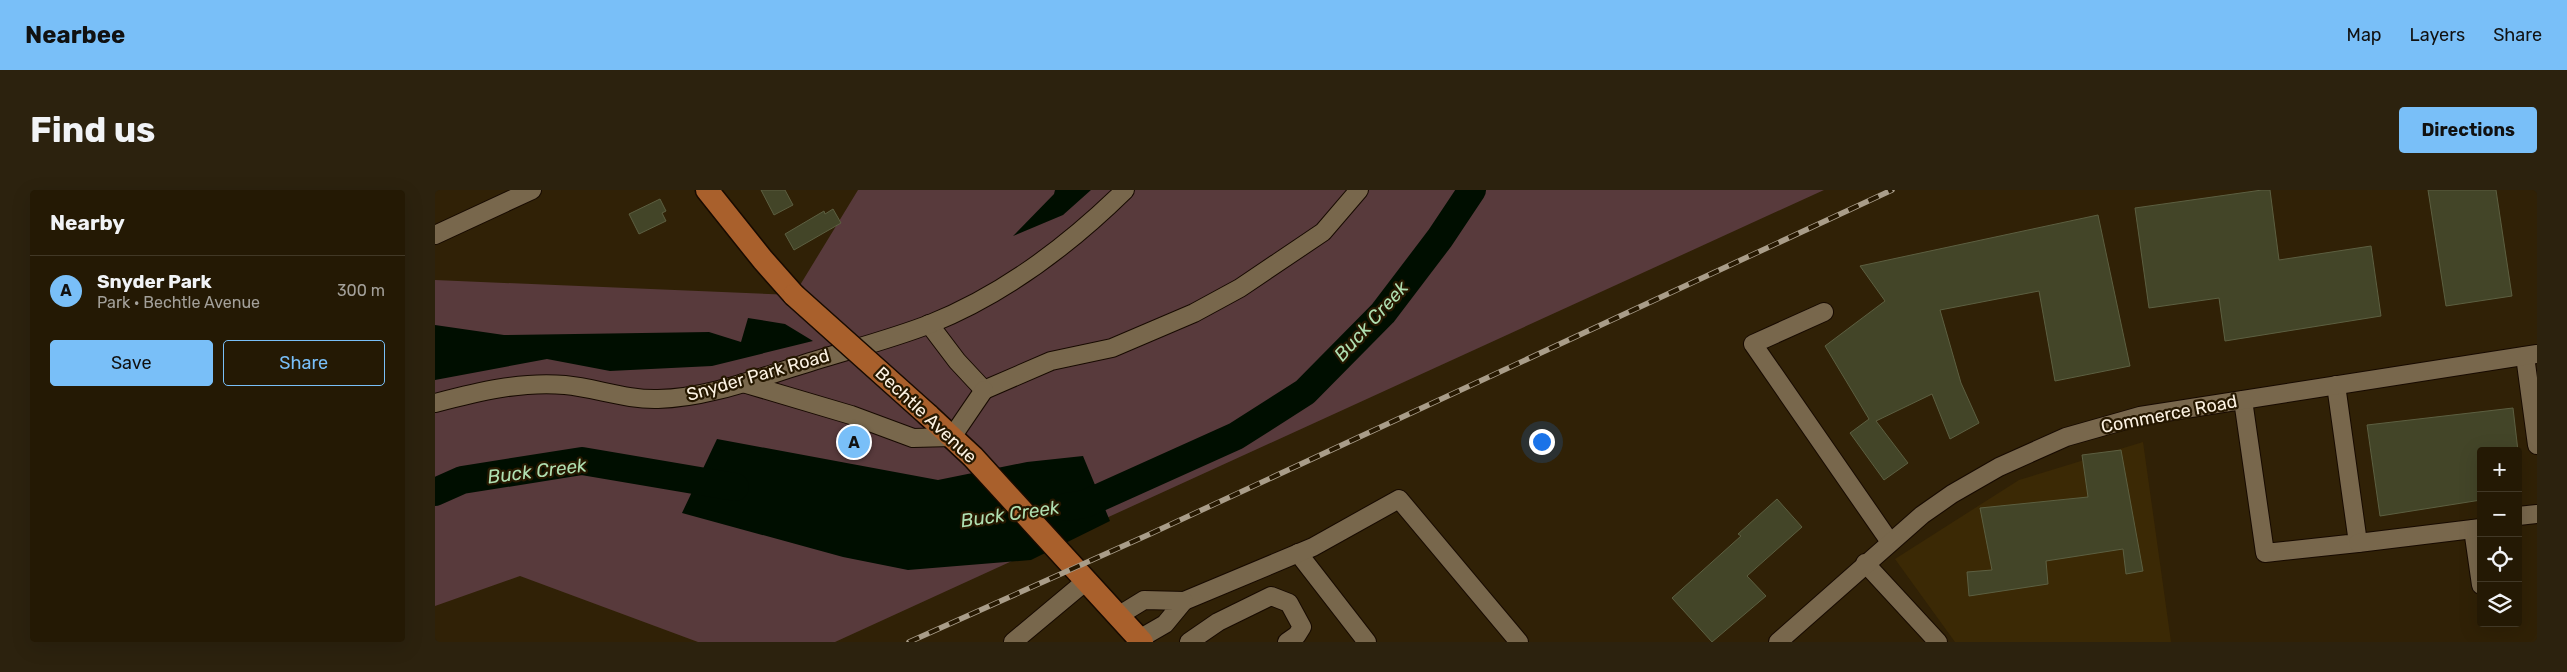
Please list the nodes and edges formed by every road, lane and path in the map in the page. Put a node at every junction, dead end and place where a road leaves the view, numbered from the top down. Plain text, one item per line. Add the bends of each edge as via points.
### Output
1 (532, 190) edge
2 (707, 190) edge
3 (1125, 190) edge
4 (1359, 190) edge
5 (435, 235) edge
6 (1824, 312) dead end
7 (929, 324) junction
8 (2531, 355) edge
9 (743, 383) junction
10 (2336, 385) junction
11 (984, 390) junction
12 (2243, 400) junction
13 (435, 403) edge
14 (952, 437) junction
15 (2537, 445) edge
16 (2537, 514) edge
17 (2522, 516) edge
18 (2477, 528) edge
19 (2478, 537) edge
20 (1890, 542) junction
21 (2358, 543) junction
22 (1298, 553) junction
23 (1865, 563) junction
24 (1086, 581) junction
25 (2481, 582) edge
26 (1184, 601) junction
27 (1118, 616) junction
28 (1141, 640) edge
29 (1013, 642) edge
30 (1189, 642) edge
31 (1287, 642) edge
32 (1367, 642) edge
33 (1519, 642) edge
34 (1778, 642) edge
35 (1938, 642) edge

1 - 5 street
2 - 14 main road, Bechtle Avenue, bridge via 794,295
3 - 7 street, Snyder Park Road via 1041,263 960,311
4 - 11 street via 1323,232 1248,283 1202,309 1112,348 1051,361
6 - 20 street via 1753,344
7 - 9 street, Snyder Park Road
7 - 11 street
8 - 10 street, Commerce Road
8 - 15 street
9 - 13 street, Snyder Park Road via 657,399 536,384
9 - 14 street via 851,415 913,438
10 - 12 street, Commerce Road
10 - 21 street
11 - 14 street
12 - 20 street, Commerce Road via 2140,416 2042,446 1952,494
12 - 21 street via 2265,553
14 - 24 main road, Bechtle Avenue
16 - 17 street
18 - 21 street
19 - 25 street
20 - 23 street, Commerce Road
22 - 26 street
22 - 32 street
22 - 33 street via 1399,499
23 - 34 street, Commerce Road
23 - 35 street
24 - 27 main road, Bechtle Avenue
24 - 29 street
26 - 27 street via 1144,600
26 - 28 street via 1165,624
27 - 28 main road, Bechtle Avenue
30 - 31 street via 1218,622 1271,596 1289,603 1302,626 1297,635

